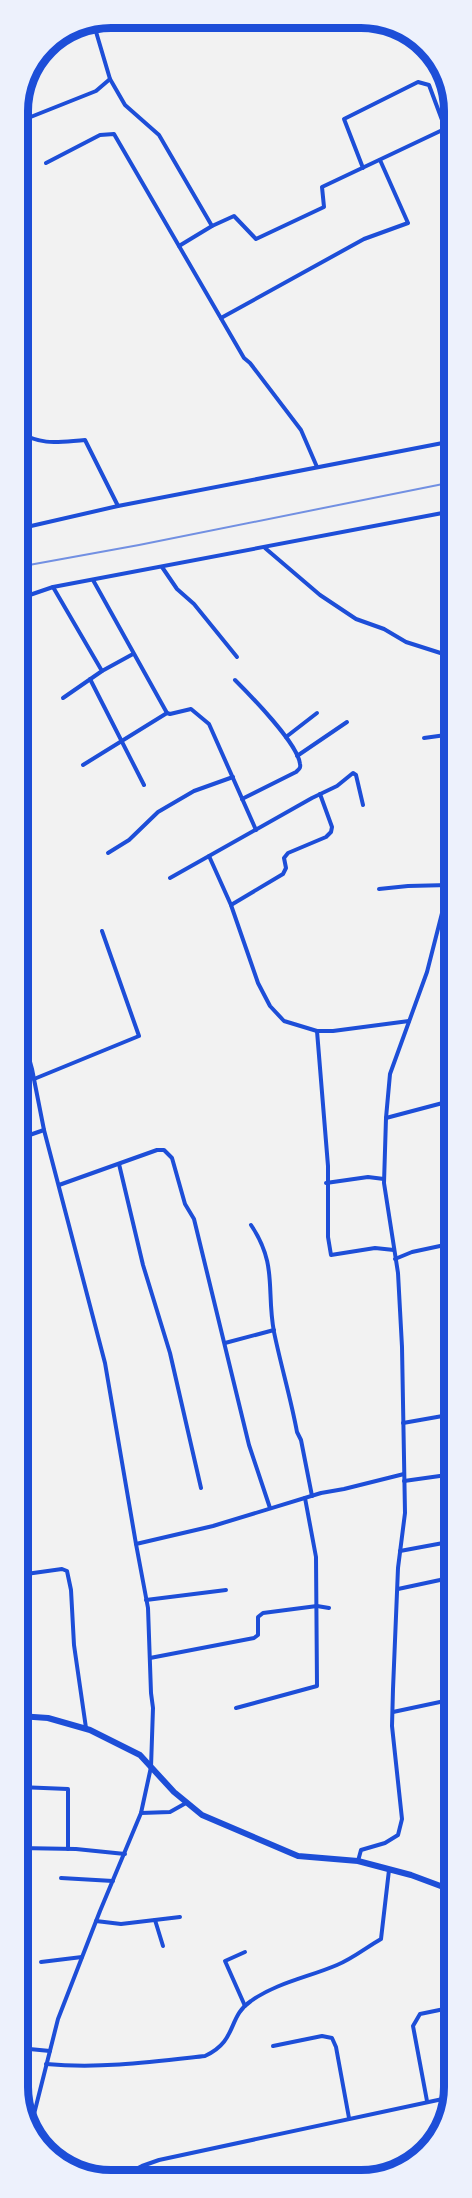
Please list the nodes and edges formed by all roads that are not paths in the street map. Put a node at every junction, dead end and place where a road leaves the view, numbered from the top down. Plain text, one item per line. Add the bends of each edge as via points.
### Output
1 (95, 30) edge
2 (110, 79) junction
3 (29, 118) edge
4 (444, 125) edge
5 (444, 128) edge
6 (380, 160) junction
7 (46, 163) dead end
8 (363, 168) junction
9 (212, 225) junction
10 (179, 246) junction
11 (221, 318) junction
12 (29, 438) edge
13 (444, 443) edge
14 (317, 467) junction
15 (118, 506) junction
16 (444, 514) edge
17 (29, 527) edge
18 (265, 547) junction
19 (162, 567) junction
20 (93, 580) junction
21 (53, 587) junction
22 (29, 595) edge
23 (133, 654) junction
24 (444, 654) edge
25 (237, 657) dead end
26 (102, 671) junction
27 (90, 679) junction
28 (235, 680) dead end
29 (63, 698) dead end
30 (167, 712) junction
31 (317, 713) dead end
32 (347, 722) dead end
33 (444, 735) edge
34 (286, 737) junction
35 (424, 738) dead end
36 (121, 740) junction
37 (297, 756) junction
38 (82, 765) dead end
39 (232, 777) junction
40 (144, 785) dead end
41 (320, 794) junction
42 (242, 799) junction
43 (363, 805) dead end
44 (255, 830) junction
45 (108, 854) dead end
46 (209, 856) junction
47 (170, 878) dead end
48 (444, 885) edge
49 (379, 889) dead end
50 (231, 905) junction
51 (444, 906) edge
52 (102, 931) dead end
53 (409, 1021) junction
54 (317, 1031) junction
55 (29, 1056) edge
56 (34, 1078) junction
57 (443, 1103) edge
58 (386, 1118) junction
59 (44, 1130) junction
60 (28, 1135) edge
61 (119, 1164) junction
62 (384, 1179) junction
63 (326, 1183) junction
64 (59, 1185) junction
65 (251, 1225) dead end
66 (443, 1245) edge
67 (394, 1250) junction
68 (395, 1259) junction
69 (274, 1330) junction
70 (225, 1343) junction
71 (443, 1416) edge
72 (403, 1423) junction
73 (404, 1474) junction
74 (443, 1475) edge
75 (404, 1481) junction
76 (201, 1488) dead end
77 (312, 1496) junction
78 (305, 1498) junction
79 (270, 1508) junction
80 (443, 1543) edge
81 (136, 1545) junction
82 (400, 1551) junction
83 (28, 1574) edge
84 (443, 1577) edge
85 (398, 1589) junction
86 (226, 1590) dead end
87 (146, 1600) junction
88 (317, 1606) junction
89 (329, 1608) dead end
90 (150, 1658) junction
91 (443, 1701) edge
92 (236, 1708) dead end
93 (393, 1712) junction
94 (28, 1717) edge
95 (86, 1729) junction
96 (151, 1767) junction
97 (28, 1787) edge
98 (187, 1803) junction
99 (141, 1813) junction
100 (28, 1848) edge
101 (68, 1849) junction
102 (125, 1854) junction
103 (358, 1861) junction
104 (388, 1870) junction
105 (61, 1878) dead end
106 (113, 1881) junction
107 (443, 1887) edge
108 (180, 1917) dead end
109 (155, 1920) junction
110 (96, 1921) junction
111 (164, 1946) dead end
112 (245, 1952) dead end
113 (82, 1957) junction
114 (41, 1962) dead end
115 (245, 2006) junction
116 (443, 2009) edge
117 (273, 2046) dead end
118 (28, 2049) edge
119 (50, 2051) junction
120 (46, 2064) junction
121 (442, 2099) edge
122 (427, 2101) junction
123 (34, 2115) edge
124 (349, 2118) junction
125 (134, 2170) edge

1 - 2 street
2 - 3 street via 96,91
2 - 9 street via 125,105 159,135
4 - 8 street via 429,85 418,82 344,119
5 - 6 street
6 - 8 street
6 - 11 street via 408,223 364,239
7 - 10 street via 100,135 114,134
8 - 9 street via 322,187 324,207 256,239 234,216
9 - 10 street
10 - 11 street
11 - 14 street via 244,358 300,430
12 - 15 street via 45,443 85,440
13 - 14 street
14 - 15 street
15 - 17 street
16 - 18 street
18 - 19 street
18 - 24 street via 320,595 356,619
19 - 20 street
19 - 25 street
20 - 21 street
20 - 23 street
21 - 22 street
21 - 26 street
23 - 26 street
23 - 30 street
26 - 27 street
27 - 29 street
27 - 36 street
28 - 34 street
30 - 36 street
30 - 39 street via 192,709 203,717
31 - 34 street
32 - 37 street
33 - 35 street
34 - 37 street
36 - 38 street
36 - 40 street
37 - 42 street via 300,768 296,772
39 - 42 street
39 - 45 street via 194,791 158,812
41 - 43 street via 353,773
41 - 44 street
41 - 50 street via 331,832 288,853 284,874
42 - 44 street
44 - 46 street
46 - 47 street
46 - 50 street
48 - 49 street
50 - 54 street via 253,973 270,1006 284,1021
51 - 53 street via 427,972
52 - 56 street via 139,1035
53 - 54 street via 345,1031
53 - 58 street via 390,1074
54 - 63 street
55 - 56 street
56 - 59 street
57 - 58 street
58 - 62 street
59 - 60 street
59 - 64 street
61 - 64 street
61 - 70 street via 157,1150 164,1150 172,1158 185,1204 194,1219
61 - 76 street via 143,1265 170,1353
62 - 63 street
62 - 67 street
63 - 67 street via 331,1255 375,1248
64 - 81 street via 105,1363
65 - 69 street via 267,1258
66 - 68 street
67 - 68 street
68 - 72 street
69 - 70 street
69 - 77 street
70 - 79 street via 249,1445
71 - 72 street
72 - 73 street
73 - 75 street
73 - 77 street
74 - 75 street
75 - 82 street
77 - 78 street
78 - 79 street
78 - 88 street via 315,1548
79 - 81 street
80 - 82 street
81 - 87 street
82 - 85 street
83 - 95 street via 67,1570
84 - 85 street
85 - 93 street
86 - 87 street
87 - 90 street
88 - 89 street
88 - 90 street via 263,1613 258,1617 258,1635 254,1638
88 - 92 street via 317,1686
90 - 96 street via 154,1716
91 - 93 street
93 - 103 street via 402,1819 398,1835 386,1843 360,1850
94 - 95 main road
95 - 96 main road via 140,1755
96 - 98 main road
96 - 99 street
97 - 101 street via 68,1789
98 - 99 street via 170,1812
98 - 103 main road via 202,1815 298,1856
99 - 102 street
100 - 101 street
101 - 102 street
102 - 106 street
103 - 104 main road
104 - 107 main road
104 - 115 street via 381,1939 339,1965 267,1992
105 - 106 street
106 - 110 street
108 - 109 street
109 - 110 street via 121,1924
109 - 111 street
110 - 113 street
112 - 115 street via 225,1961
113 - 114 street
113 - 119 street
115 - 120 street via 225,2043 205,2056 117,2066
116 - 122 street via 425,2012 414,2021
117 - 124 street via 322,2036 332,2038
118 - 119 street
119 - 120 street
120 - 123 street
121 - 122 street
122 - 124 street
124 - 125 street via 159,2160

